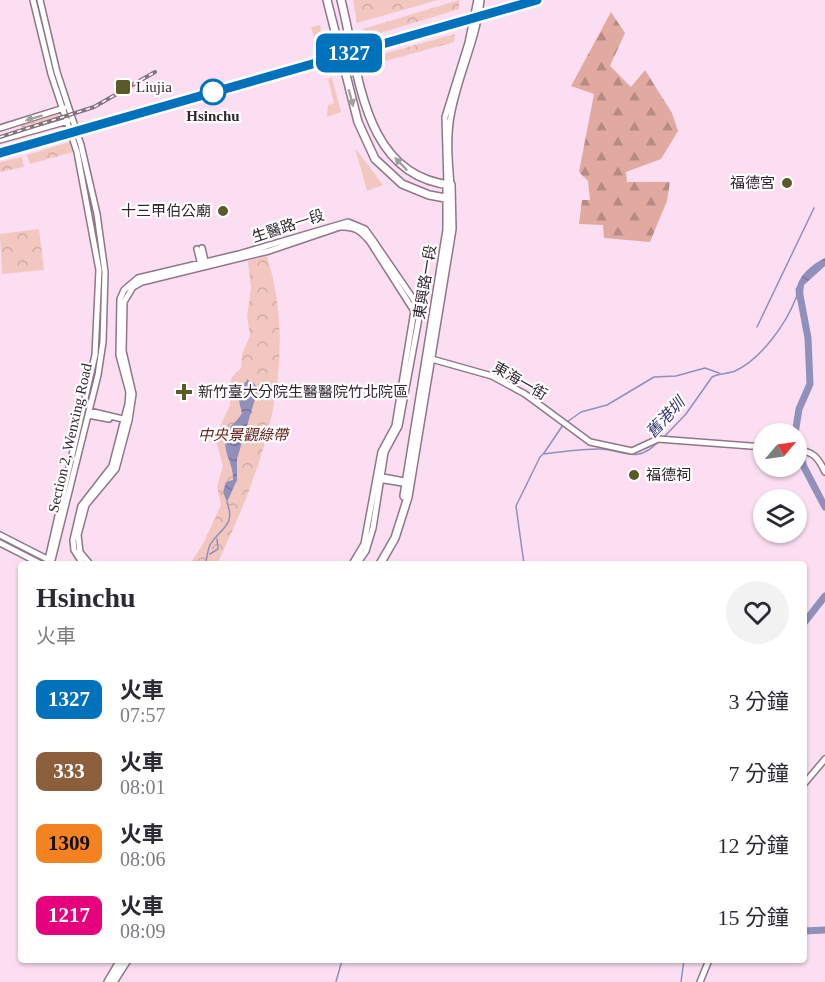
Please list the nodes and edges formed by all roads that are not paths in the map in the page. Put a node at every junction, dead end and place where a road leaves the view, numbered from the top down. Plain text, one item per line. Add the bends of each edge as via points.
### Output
1 (33, 0) edge
2 (40, 0) edge
3 (327, 0) edge
4 (341, 0) edge
5 (479, 0) edge
6 (66, 108) junction
7 (70, 121) junction
8 (0, 128) edge
9 (0, 140) edge
10 (449, 185) junction
11 (450, 199) junction
12 (199, 249) dead end
13 (204, 266) junction
14 (429, 358) junction
15 (83, 411) junction
16 (91, 413) junction
17 (126, 422) junction
18 (753, 446) edge
19 (807, 451) edge
20 (825, 472) edge
21 (379, 477) junction
22 (407, 483) junction
23 (0, 535) edge
24 (0, 543) edge
25 (35, 561) edge
26 (47, 561) edge
27 (51, 561) edge
28 (52, 561) edge
29 (81, 561) edge
30 (86, 561) edge
31 (356, 561) edge
32 (377, 561) edge
33 (382, 561) edge
34 (825, 759) edge
35 (807, 780) edge
36 (119, 963) edge
37 (125, 963) edge
38 (708, 963) edge
39 (108, 982) edge
40 (113, 982) edge
41 (700, 982) edge

1 - 6 street, Section 2, Wenxing Road
2 - 6 street, Section 2, Wenxing Road
3 -> 11 main road via 358,122 375,159 402,184
10 -> 4 main road via 409,173 387,150 373,127
5 - 10 street, 東興路一段 via 478,25 450,117
6 - 7 street, Section 2, Wenxing Road
6 -> 8 street
7 - 9 street
7 - 15 street, Section 2, Wenxing Road via 99,270 95,355
7 - 16 street, Section 2, Wenxing Road via 96,214 105,272 103,342
10 - 11 main road, 東興路一段
11 - 14 main road, 東興路一段
12 - 13 street
13 - 17 street, 生醫路一段 via 142,282 127,294 123,351 133,393
13 - 21 street, 生醫路一段 via 340,227 351,226 362,232 414,311 394,426 381,452
14 - 18 street, 東海一街 via 492,376 525,394 590,441 632,451 661,440
14 - 22 main road, 東興路一段
15 - 16 street
15 - 27 street, Section 2, Wenxing Road
16 - 17 street
16 - 28 street, Section 2, Wenxing Road
17 - 29 street via 112,466 81,506 73,540
17 - 30 street via 116,469 86,505 78,544
19 - 20 street via 820,460
21 - 22 street
21 - 31 street, 生醫路一段
22 - 32 main road, 東興路一段 via 392,534
22 - 33 main road, 東興路一段 via 404,512
23 - 26 street
24 - 25 street
34 - 35 street
36 - 39 main road
37 - 40 main road
38 - 41 street

